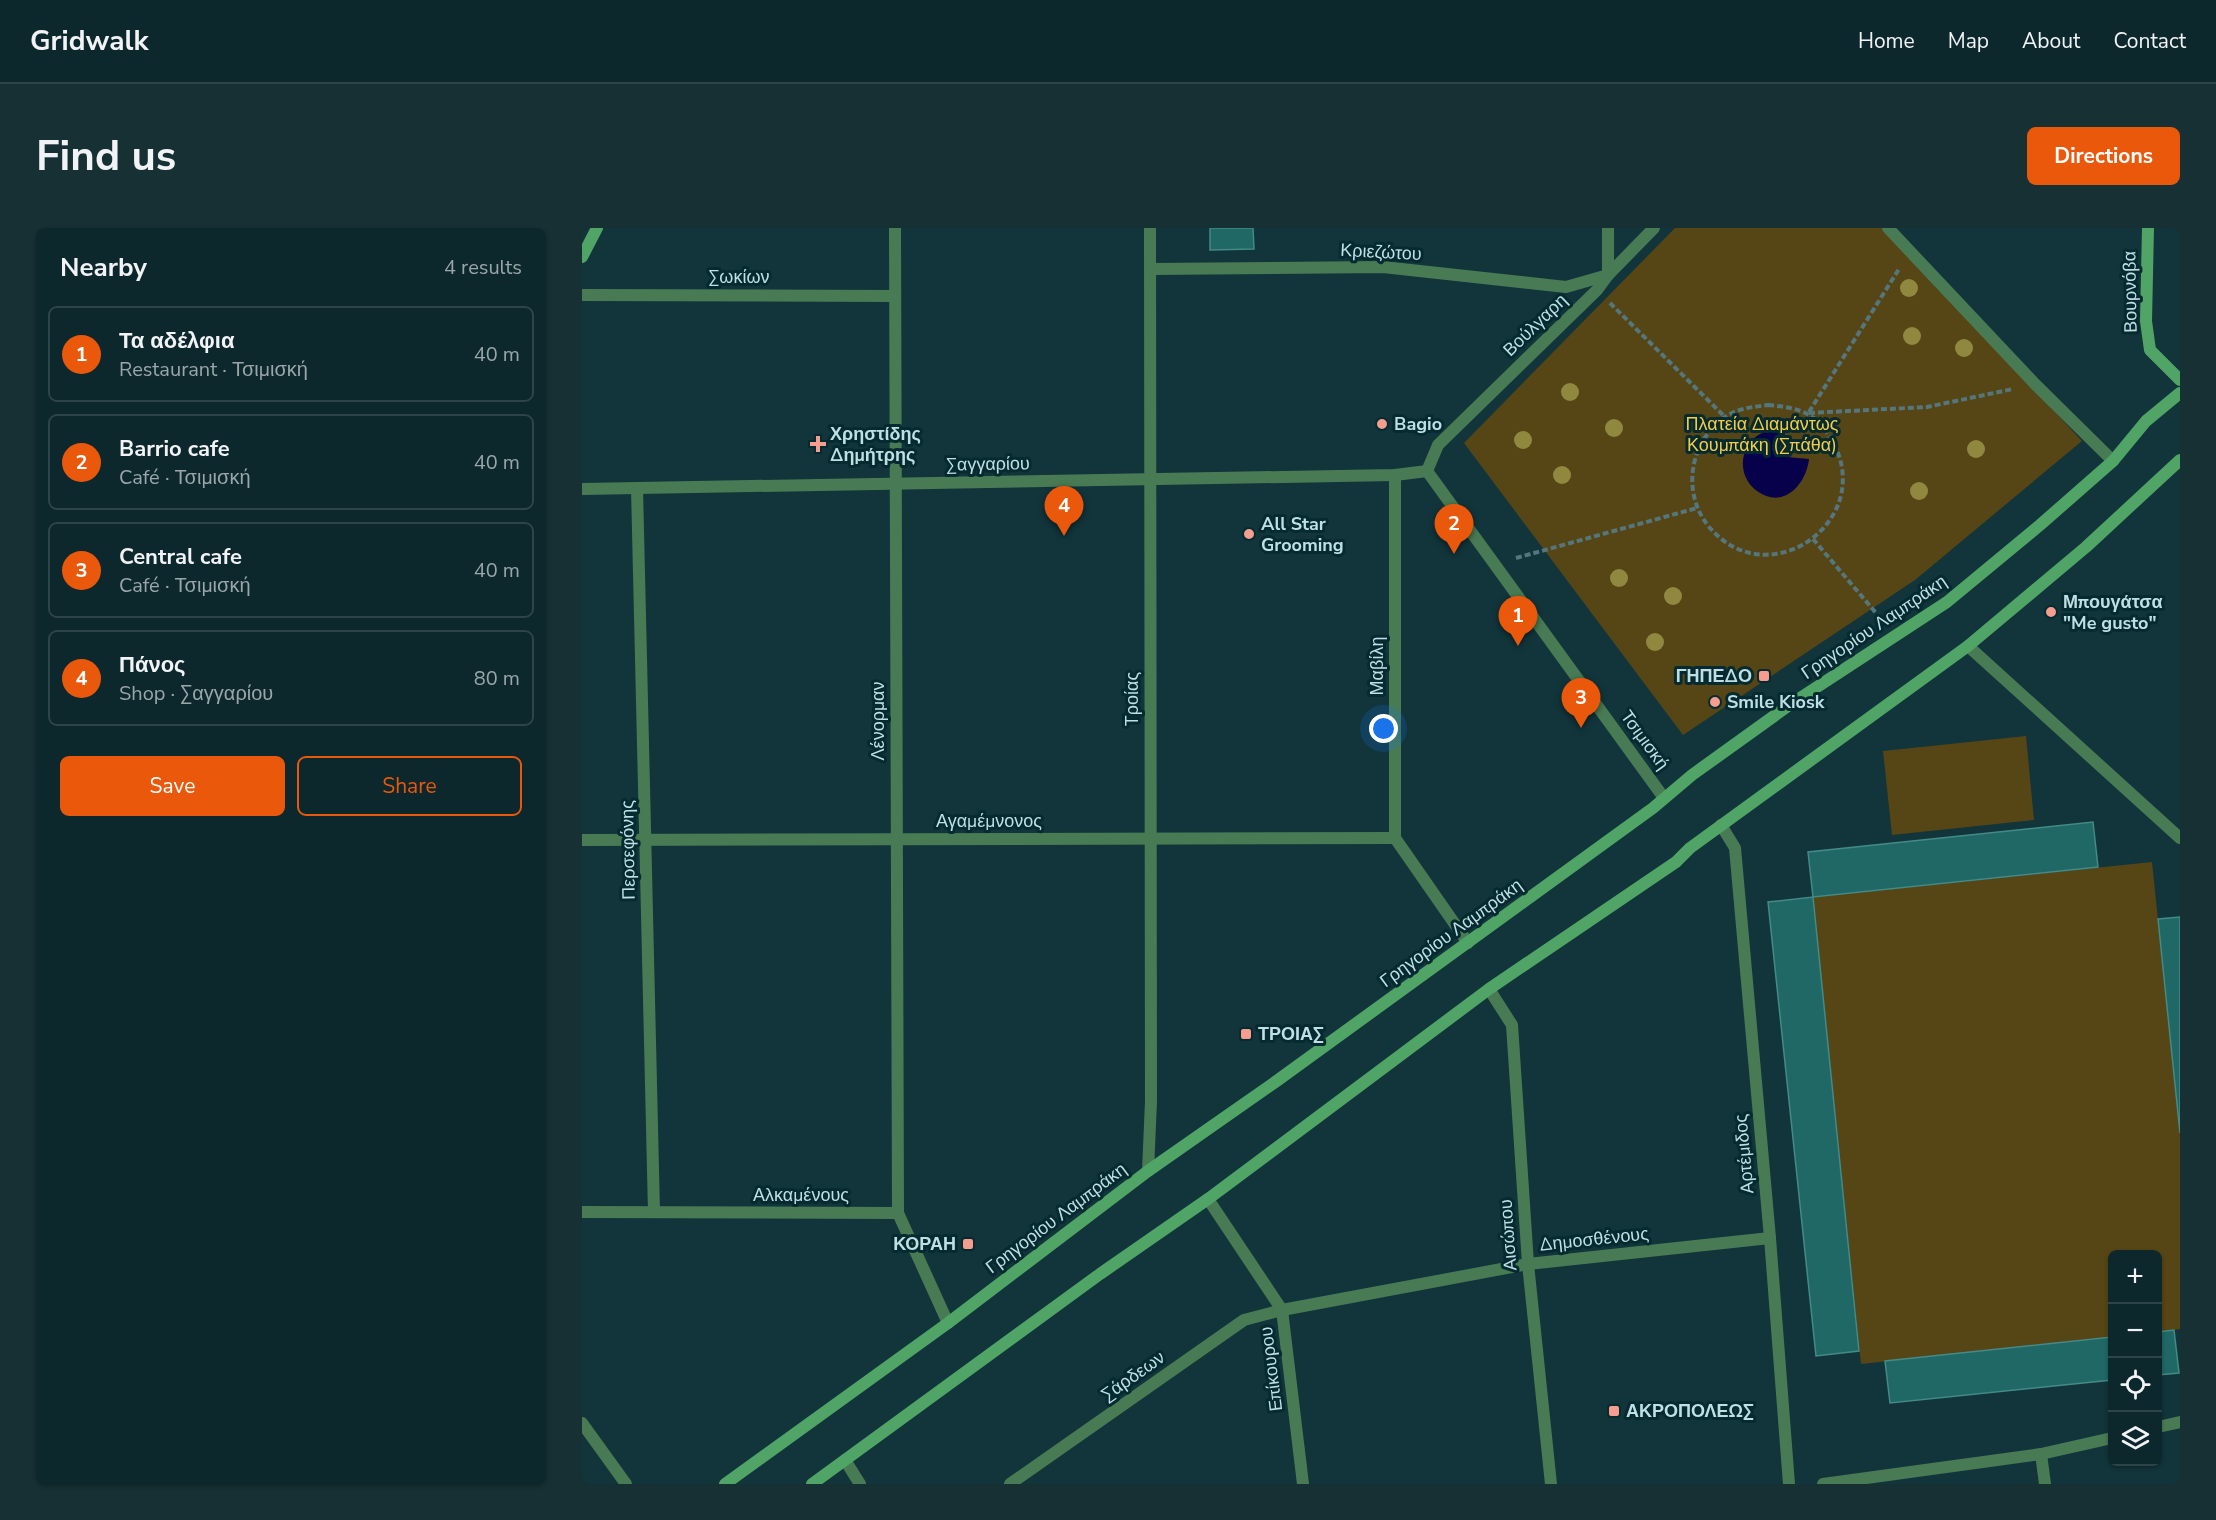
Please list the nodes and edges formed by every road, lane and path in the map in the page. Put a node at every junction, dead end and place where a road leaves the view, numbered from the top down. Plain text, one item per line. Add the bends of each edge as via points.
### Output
1 (597, 228) edge
2 (895, 228) edge
3 (1150, 228) edge
4 (1608, 228) edge
5 (1654, 228) edge
6 (1888, 228) edge
7 (2148, 228) edge
8 (1911, 250) junction
9 (582, 258) edge
10 (1150, 269) junction
11 (1608, 275) junction
12 (1597, 290) junction
13 (582, 295) edge
14 (895, 296) junction
15 (2180, 380) edge
16 (2036, 384) junction
17 (2180, 393) edge
18 (1809, 413) junction
19 (1725, 417) junction
20 (2180, 460) edge
21 (2113, 461) junction
22 (1427, 471) junction
23 (1395, 475) junction
24 (1150, 479) junction
25 (896, 484) junction
26 (638, 488) junction
27 (582, 489) edge
28 (1696, 508) junction
29 (1813, 539) junction
30 (1495, 564) junction
31 (1895, 636) junction
32 (1968, 646) junction
33 (1664, 798) junction
34 (1721, 825) junction
35 (1150, 838) junction
36 (1395, 838) junction
37 (2180, 838) edge
38 (897, 839) junction
39 (582, 840) edge
40 (646, 840) junction
41 (1468, 943) junction
42 (1489, 989) junction
43 (1148, 1171) junction
44 (1208, 1199) junction
45 (582, 1212) edge
46 (654, 1212) junction
47 (898, 1213) junction
48 (1770, 1238) junction
49 (1528, 1264) junction
50 (1282, 1310) junction
51 (948, 1323) junction
52 (2180, 1422) edge
53 (582, 1423) edge
54 (2162, 1426) edge
55 (2108, 1439) edge
56 (2041, 1454) junction
57 (845, 1460) junction
58 (627, 1484) edge
59 (726, 1484) edge
60 (812, 1484) edge
61 (860, 1484) edge
62 (1010, 1484) edge
63 (1303, 1484) edge
64 (1551, 1484) edge
65 (1789, 1484) edge
66 (1823, 1484) edge
67 (2045, 1484) edge

1 - 9 main road
2 - 14 street, Λένορμαν
3 - 10 street, Τροίας
4 - 11 street
5 - 11 street, Βούλγαρη
6 - 8 street
7 - 15 main road, Βουρνόβα via 2146,321 2150,350
8 - 16 street
8 - 18 path
10 - 11 street, Κριεζώτου via 1383,267 1566,287
10 - 24 street, Τροίας
11 - 12 street, Βούλγαρη
12 - 19 path
12 - 22 street, Βούλγαρη via 1438,445
13 - 14 street, Σωκίων
14 - 25 street, Λένορμαν
16 - 18 path via 1927,407
16 - 21 street
17 - 21 main road, Γρηγορίου Λαμπράκη via 2146,421
18 - 19 path via 1768,405 1745,407
18 - 29 path via 1828,433 1839,455 1843,480 1839,505 1826,527
19 - 28 path via 1708,433 1696,453 1691,476
20 - 32 main road
21 - 31 main road, Γρηγορίου Λαμπράκη via 1947,602
22 - 23 street, Σαγγαρίου
22 - 30 street, Τσιμισκή
23 - 24 street, Σαγγαρίου
23 - 36 street, Μαβίλη
24 - 25 street, Σαγγαρίου
24 - 35 street, Τροίας
25 - 26 street, Σαγγαρίου
25 - 38 street, Λένορμαν
26 - 27 street, Σαγγαρίου
26 - 40 street, Περσεφόνης
28 - 29 path via 1719,538 1738,549 1761,555 1784,553
28 - 30 path
29 - 31 path
30 - 33 street, Τσιμισκή
31 - 33 main road, Γρηγορίου Λαμπράκη via 1788,706
32 - 34 main road
32 - 37 street
33 - 41 main road, Γρηγορίου Λαμπράκη
34 - 42 main road via 1676,862
34 - 48 street, Αρτέμιδος via 1735,848
35 - 36 street, Αγαμέμνονος
35 - 38 street, Αγαμέμνονος
35 - 43 street, Τροίας
36 - 41 street
38 - 40 street, Αγαμέμνονος
38 - 47 street, Λένορμαν
39 - 40 street, Αγαμέμνονος
40 - 46 street, Περσεφόνης
41 - 43 main road, Γρηγορίου Λαμπράκη
42 - 44 main road
42 - 49 street, Αισώπου via 1512,1025
43 - 51 main road, Γρηγορίου Λαμπράκη
44 - 50 street, Επίκουρου
44 - 57 main road
45 - 46 street, Αλκαμένους
46 - 47 street, Αλκαμένους
47 - 51 street
48 - 49 street, Δημοσθένους
48 - 65 street, Αρτέμιδος
49 - 50 street, Δημοσθένους
49 - 64 street, Αισώπου
50 - 62 street, Σάρδεων via 1244,1320
50 - 63 street, Επίκουρου
51 - 59 main road, Γρηγορίου Λαμπράκη
52 - 54 street
53 - 58 street
55 - 56 street
56 - 66 street
56 - 67 street
57 - 60 main road
57 - 61 street

